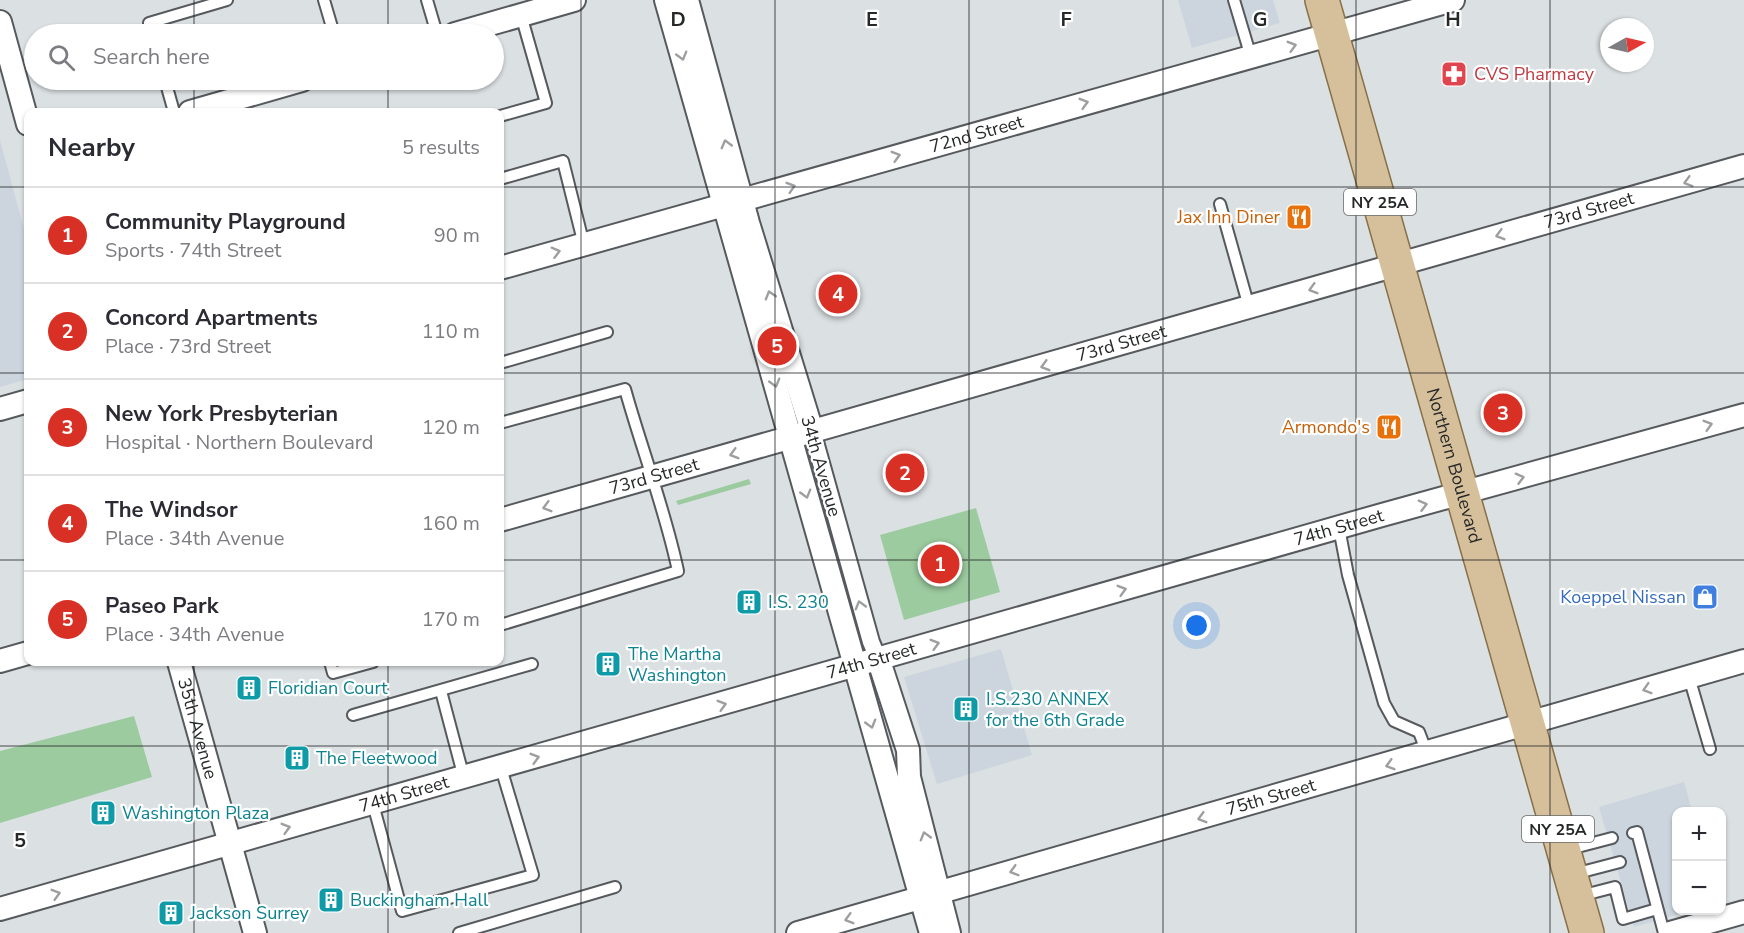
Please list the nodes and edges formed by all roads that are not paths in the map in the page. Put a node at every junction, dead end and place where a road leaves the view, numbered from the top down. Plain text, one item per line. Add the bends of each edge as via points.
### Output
1 (227, 0) edge
2 (324, 0) edge
3 (427, 0) edge
4 (574, 0) edge
5 (666, 0) edge
6 (687, 0) edge
7 (1322, 0) edge
8 (1453, 0) edge
9 (1238, 3) edge
10 (521, 15) junction
11 (0, 22) edge
12 (149, 24) edge
13 (331, 24) edge
14 (433, 24) edge
15 (490, 24) edge
16 (1332, 34) junction
17 (1251, 57) junction
18 (168, 90) edge
19 (267, 90) edge
20 (173, 108) edge
21 (204, 108) edge
22 (24, 109) edge
23 (504, 115) edge
24 (1744, 166) edge
25 (504, 178) edge
26 (733, 203) junction
27 (1220, 204) dead end
28 (584, 245) junction
29 (1398, 264) junction
30 (504, 267) edge
31 (1249, 307) junction
32 (607, 332) dead end
33 (504, 362) edge
34 (24, 402) edge
35 (0, 409) edge
36 (1744, 415) edge
37 (504, 422) edge
38 (801, 434) junction
39 (654, 477) junction
40 (1463, 494) junction
41 (504, 519) edge
42 (1338, 528) junction
43 (504, 624) edge
44 (24, 654) edge
45 (0, 661) edge
46 (879, 661) junction
47 (1744, 661) edge
48 (532, 664) dead end
49 (179, 666) edge
50 (331, 666) edge
51 (358, 666) edge
52 (855, 668) junction
53 (1689, 677) junction
54 (441, 691) junction
55 (353, 715) dead end
56 (1529, 725) junction
57 (1710, 749) dead end
58 (1427, 754) junction
59 (501, 768) junction
60 (464, 778) junction
61 (373, 804) junction
62 (1633, 833) dead end
63 (1612, 838) dead end
64 (230, 844) junction
65 (1620, 862) dead end
66 (1571, 874) junction
67 (615, 887) dead end
68 (931, 895) junction
69 (0, 909) edge
70 (1657, 909) junction
71 (1744, 912) edge
72 (255, 933) edge
73 (459, 933) edge
74 (798, 933) edge
75 (931, 933) edge
76 (949, 933) edge
77 (1587, 933) edge
78 (1664, 933) edge
79 (1670, 933) edge

1 - 12 lane
2 - 13 lane
3 - 14 lane
4 - 10 street
5 -> 26 street, 34th Avenue
26 -> 6 street, 34th Avenue
7 - 16 main road, Northern Boulevard / NY 25A
8 - 16 street, 72nd Street
9 - 17 lane
10 - 15 street
10 - 23 lane via 546,103
11 - 22 street
17 -> 16 street, 72nd Street
16 - 29 main road, Northern Boulevard / NY 25A
26 -> 17 street, 72nd Street
18 - 20 lane
19 - 21 street
24 -> 29 street, 73rd Street
25 - 28 lane via 563,161
26 - 28 street, 72nd Street
26 - 38 street, 34th Avenue
27 - 31 lane
30 -> 28 street, 72nd Street
29 -> 31 street, 73rd Street
29 - 40 main road, Northern Boulevard / NY 25A
31 -> 38 street, 73rd Street
32 - 33 lane
34 - 35 street
40 -> 36 street, 74th Street
37 - 39 lane via 625,389 644,457
38 -> 39 street, 73rd Street
46 -> 38 street, 34th Avenue
38 -> 52 street, 34th Avenue
39 -> 41 street, 73rd Street
39 - 43 lane via 678,571
42 -> 40 street, 74th Street
40 - 56 main road, Northern Boulevard / NY 25A
46 -> 42 street, 74th Street
42 - 58 lane via 1384,703 1394,721 1419,732
44 - 45 street
46 - 52 street, 74th Street
68 -> 46 street, 34th Avenue via 909,777 908,750
47 - 53 street, 75th Street
48 - 54 lane
49 - 64 street, 35th Avenue
50 - 51 lane via 333,673
59 -> 52 street, 74th Street
52 -> 68 street, 34th Avenue
53 -> 56 street, 75th Street
53 - 57 lane
54 - 55 lane
54 - 60 lane
56 - 58 street, 75th Street
56 - 66 main road, Northern Boulevard / NY 25A
58 -> 68 street, 75th Street
59 - 60 street, 74th Street
59 - 61 lane via 533,875 402,910
60 - 61 street, 74th Street
64 -> 61 street, 74th Street
62 - 70 lane via 1637,832
63 - 66 lane
69 -> 64 street, 74th Street
64 - 72 street, 35th Avenue
65 - 66 lane
66 - 70 lane via 1620,885 1623,919
66 - 77 main road, Northern Boulevard / NY 25A
67 - 73 lane
68 -> 74 street, 75th Street
68 - 75 street, 34th Avenue
68 - 76 street, 34th Avenue
70 - 78 lane
71 - 79 street

